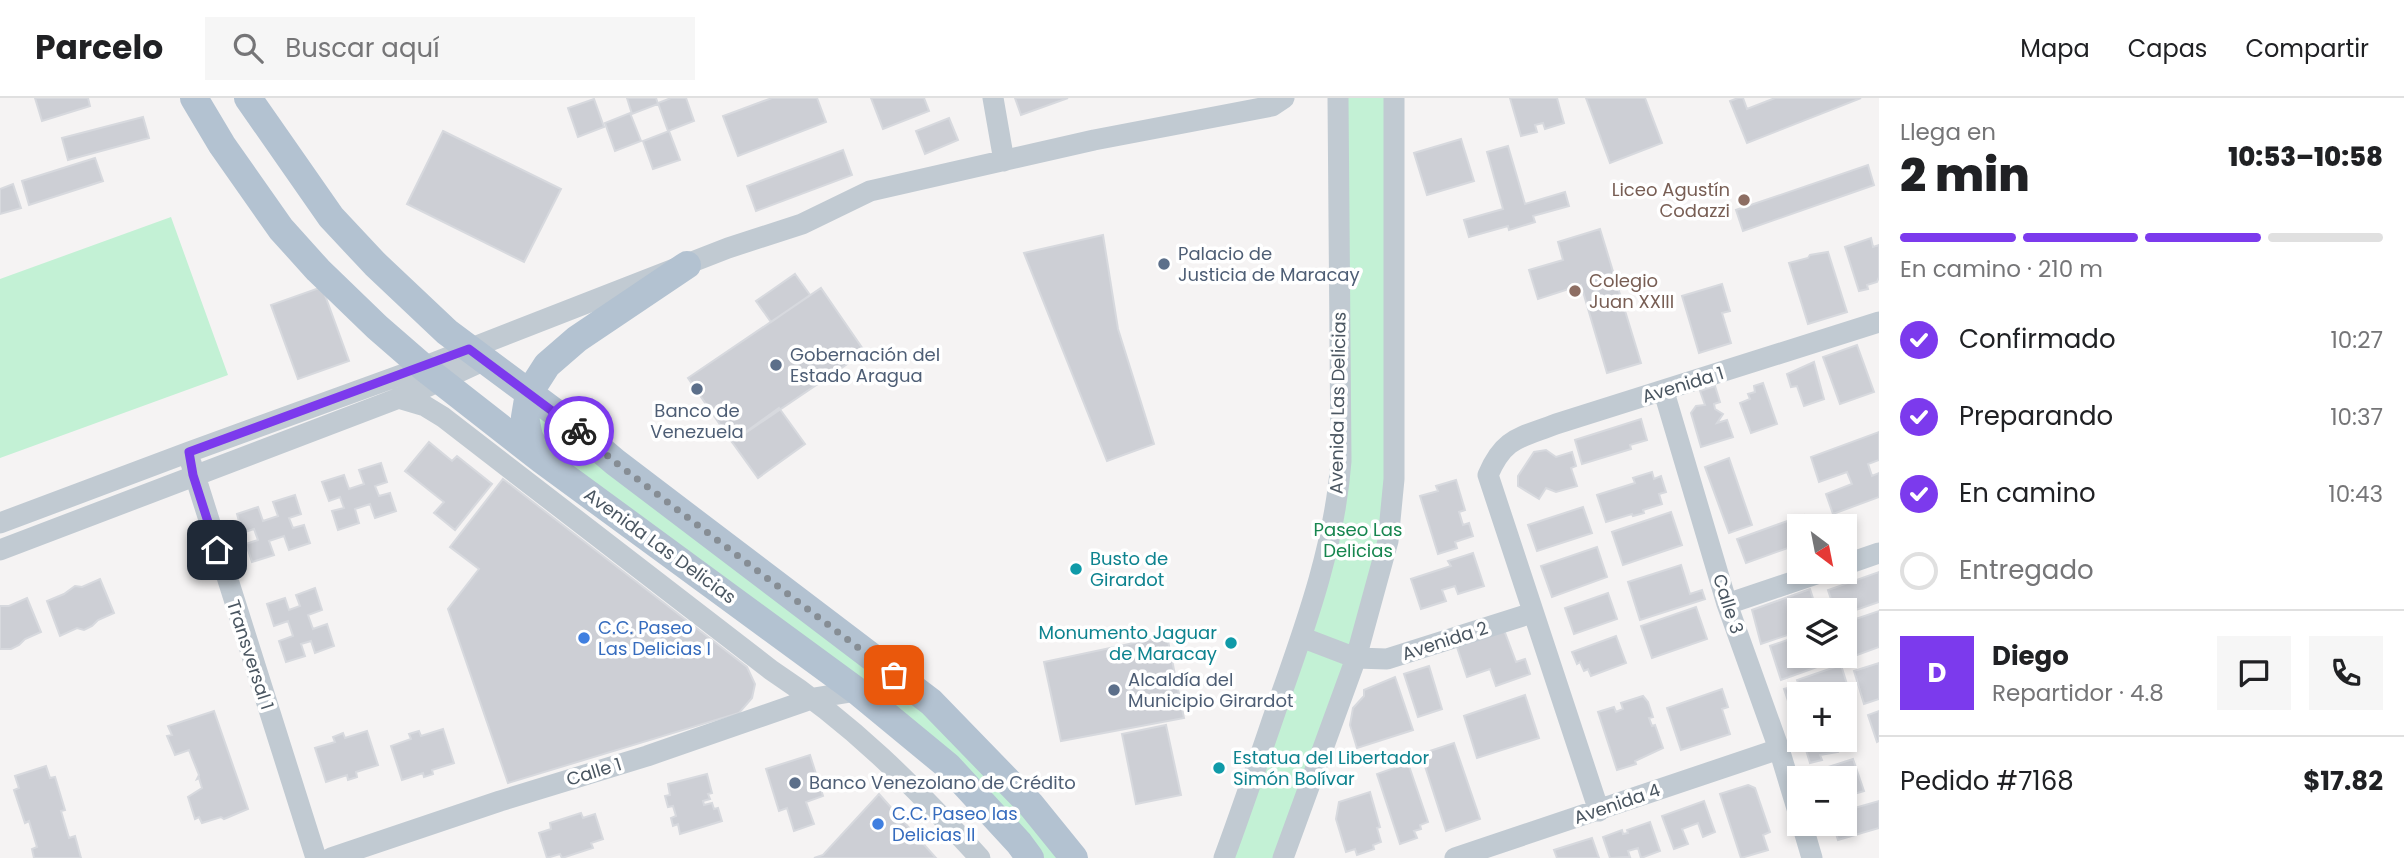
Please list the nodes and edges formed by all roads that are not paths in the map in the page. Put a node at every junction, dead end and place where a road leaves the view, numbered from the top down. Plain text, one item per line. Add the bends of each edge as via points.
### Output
1 (194, 98) edge
2 (247, 98) edge
3 (993, 98) edge
4 (1284, 98) edge
5 (1338, 98) edge
6 (1394, 98) edge
7 (1004, 161) junction
8 (687, 265) junction
9 (1879, 322) edge
10 (477, 354) junction
11 (432, 374) junction
12 (1664, 391) junction
13 (529, 393) junction
14 (398, 398) junction
15 (189, 452) junction
16 (542, 460) junction
17 (193, 475) junction
18 (0, 523) edge
19 (0, 550) edge
20 (1879, 553) edge
21 (1857, 561) edge
22 (1787, 584) edge
23 (1727, 604) junction
24 (1532, 613) junction
25 (1301, 637) junction
26 (1356, 658) junction
27 (858, 691) junction
28 (814, 698) junction
29 (1779, 749) junction
30 (1787, 775) edge
31 (1599, 811) junction
32 (1806, 836) edge
33 (1074, 855) edge
34 (316, 858) edge
35 (331, 858) edge
36 (980, 858) edge
37 (1030, 858) edge
38 (1224, 858) edge
39 (1283, 858) edge
40 (1455, 858) edge
41 (1812, 858) edge

1 - 11 main road, Avenida Las Delicias via 281,229 318,270
2 - 10 main road via 331,217 384,273
3 - 7 street
4 - 7 street via 1272,106
5 - 25 street, Avenida Las Delicias via 1341,461 1329,544
6 - 26 street via 1394,478 1388,541
7 - 8 street via 870,191 802,224
8 - 10 street
8 - 13 main road via 577,339 547,365
9 - 12 street, Avenida 1
10 - 11 street
10 - 13 main road
11 - 14 street
11 - 15 street
11 - 16 main road, Avenida Las Delicias
12 - 23 street, Calle 3
12 - 24 street, Avenida 1 via 1507,443 1495,458 1488,475
13 - 16 main road via 524,417
13 - 33 main road via 931,702
14 - 17 street
14 - 28 street via 425,405 443,417 771,670
15 - 17 street, Transversal 1
15 - 18 street
16 - 27 main road, Avenida Las Delicias
17 - 19 street
17 - 34 street, Transversal 1
20 - 21 street
22 - 23 street
23 - 29 street, Calle 3
24 - 26 street, Avenida 2 via 1387,659
24 - 31 street
25 - 26 street
25 - 38 street, Avenida Las Delicias
26 - 39 street
27 - 28 street, Calle 1
27 - 37 main road, Avenida Las Delicias via 948,766
28 - 35 street, Calle 1
28 - 36 street via 916,788
29 - 30 street, Calle 3
29 - 31 street, Avenida 4
31 - 40 street, Avenida 4
32 - 41 street

